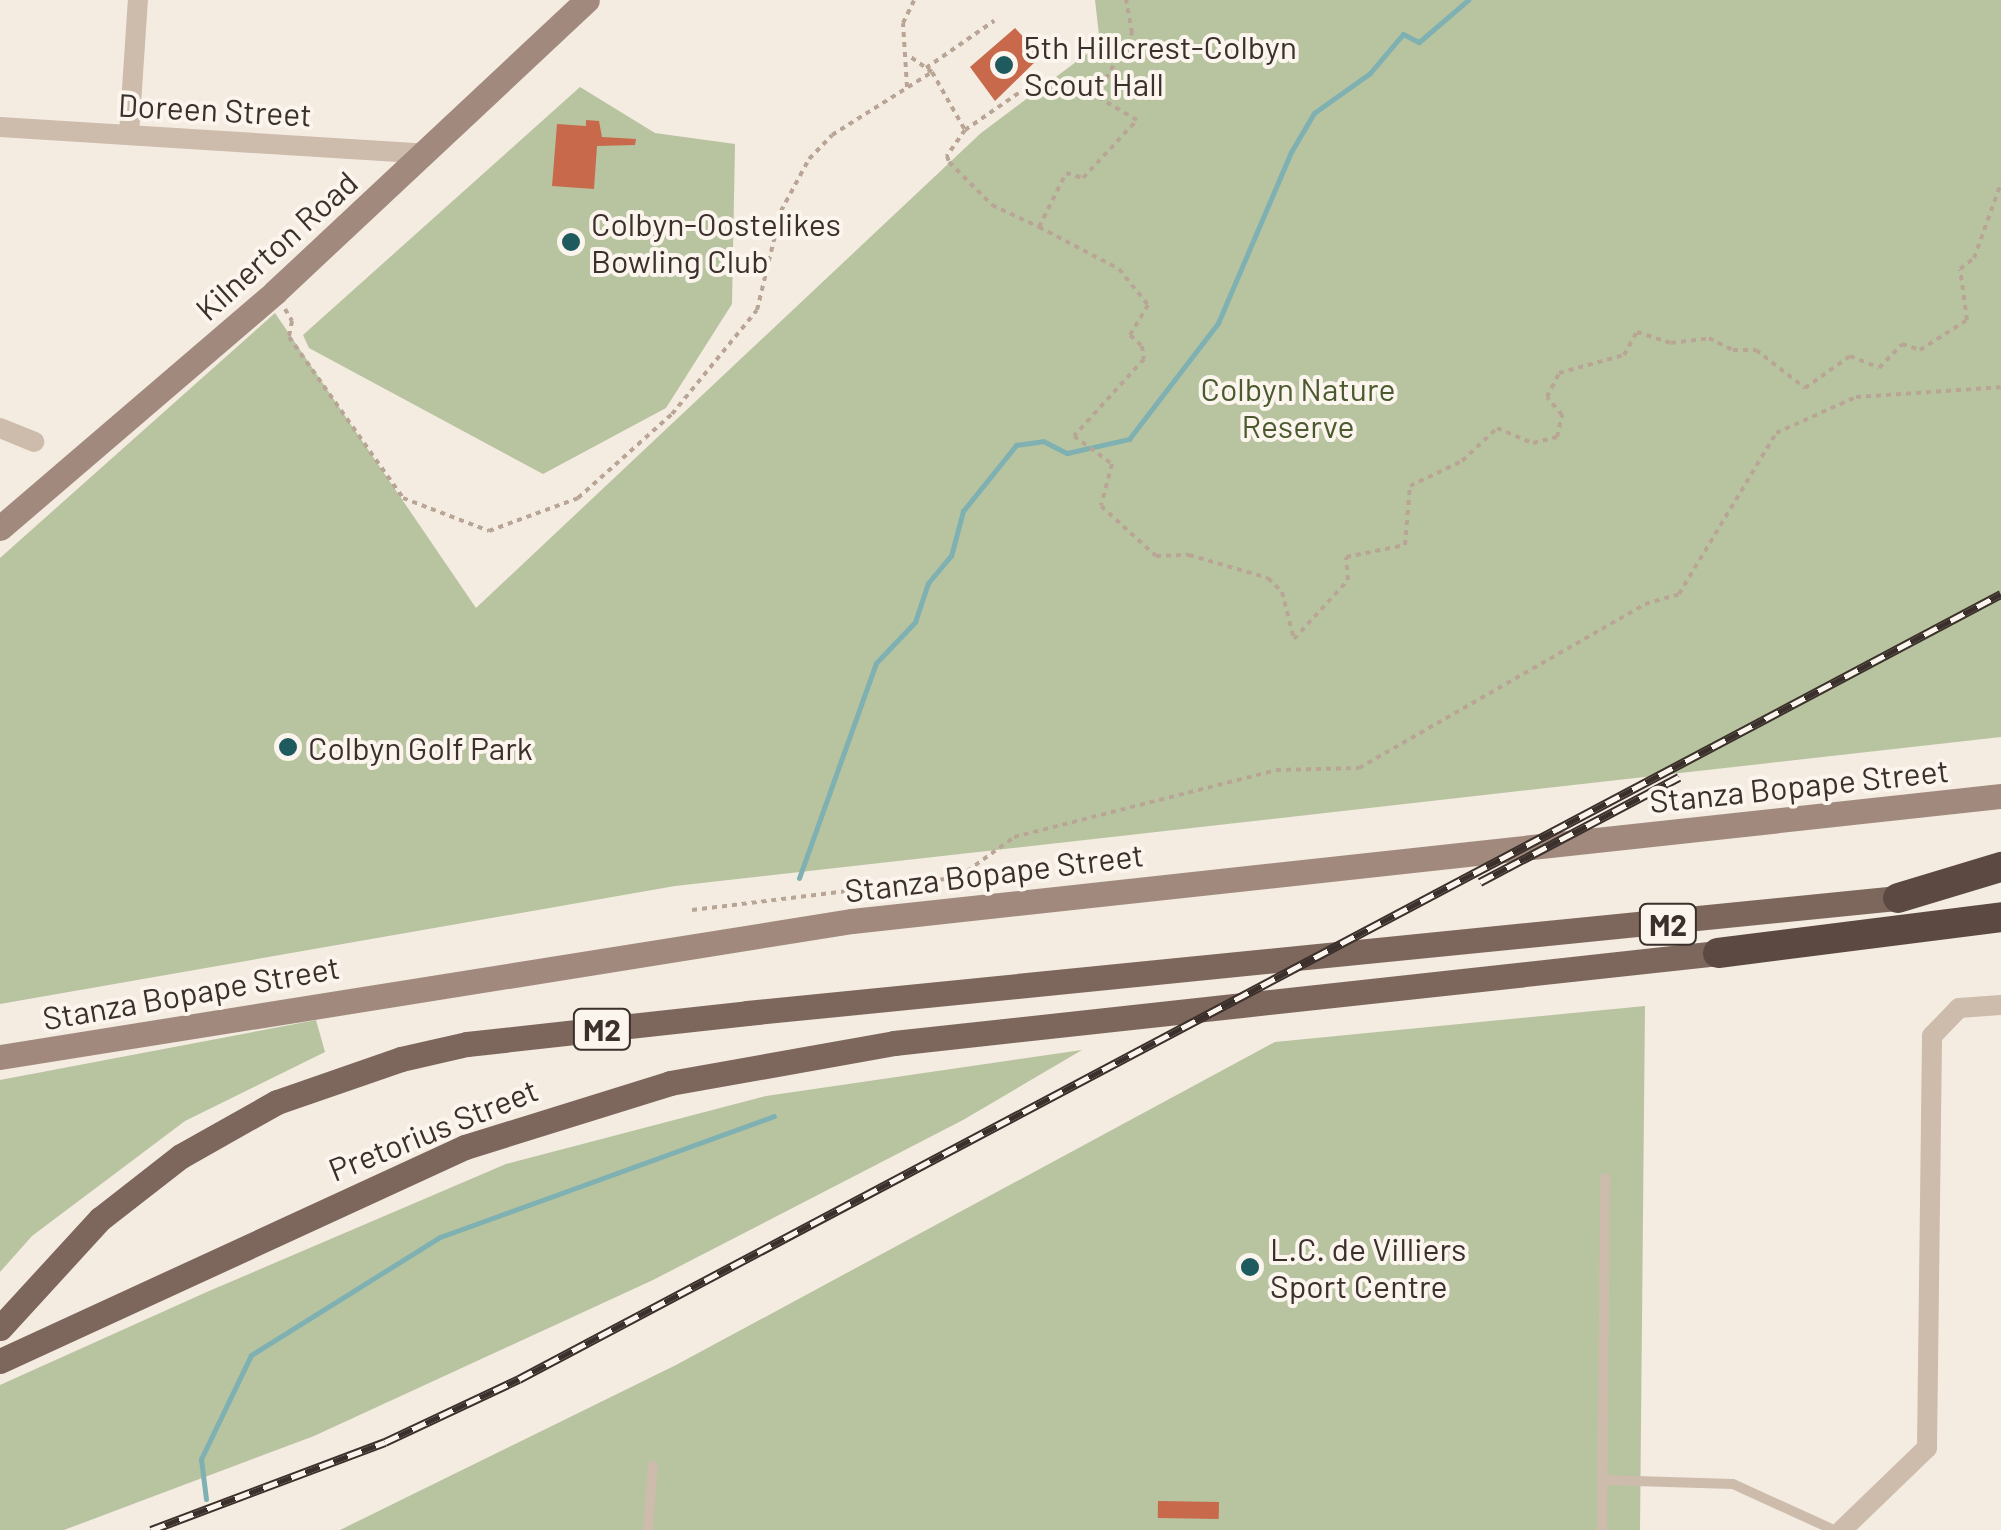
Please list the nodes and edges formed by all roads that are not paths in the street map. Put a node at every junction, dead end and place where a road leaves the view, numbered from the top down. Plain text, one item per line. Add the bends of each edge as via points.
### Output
1 (138, 0) edge
2 (586, 0) edge
3 (0, 127) edge
4 (130, 134) junction
5 (426, 154) junction
6 (0, 428) edge
7 (34, 442) dead end
8 (0, 528) edge
9 (2001, 796) edge
10 (2001, 868) edge
11 (2001, 882) edge
12 (1898, 898) junction
13 (2001, 917) edge
14 (2001, 934) edge
15 (1718, 952) junction
16 (2001, 1006) edge
17 (0, 1056) edge
18 (1605, 1178) dead end
19 (0, 1328) edge
20 (0, 1361) edge
21 (653, 1465) dead end
22 (1603, 1480) junction
23 (648, 1530) edge
24 (1602, 1530) edge
25 (1834, 1530) edge
26 (1842, 1530) edge

1 - 4 street
2 - 5 main road, Kilnerton Road
3 - 4 street, Doreen Street
4 - 5 street, Doreen Street
5 - 8 main road, Kilnerton Road
6 - 7 street
9 - 17 main road, Stanza Bopape Street via 731,938
10 - 12 highway
11 - 12 highway, M2
12 - 19 main road, M2 via 747,1012 467,1044 401,1058 277,1102 134,1190
13 - 15 highway, M2
14 - 15 highway
15 - 20 main road, Pretorius Street / M2 via 783,1060 573,1110 291,1222
16 - 26 street via 1959,1008 1932,1036 1927,1448
18 - 22 lane
21 - 23 lane
22 - 24 lane
22 - 25 lane via 1734,1484

